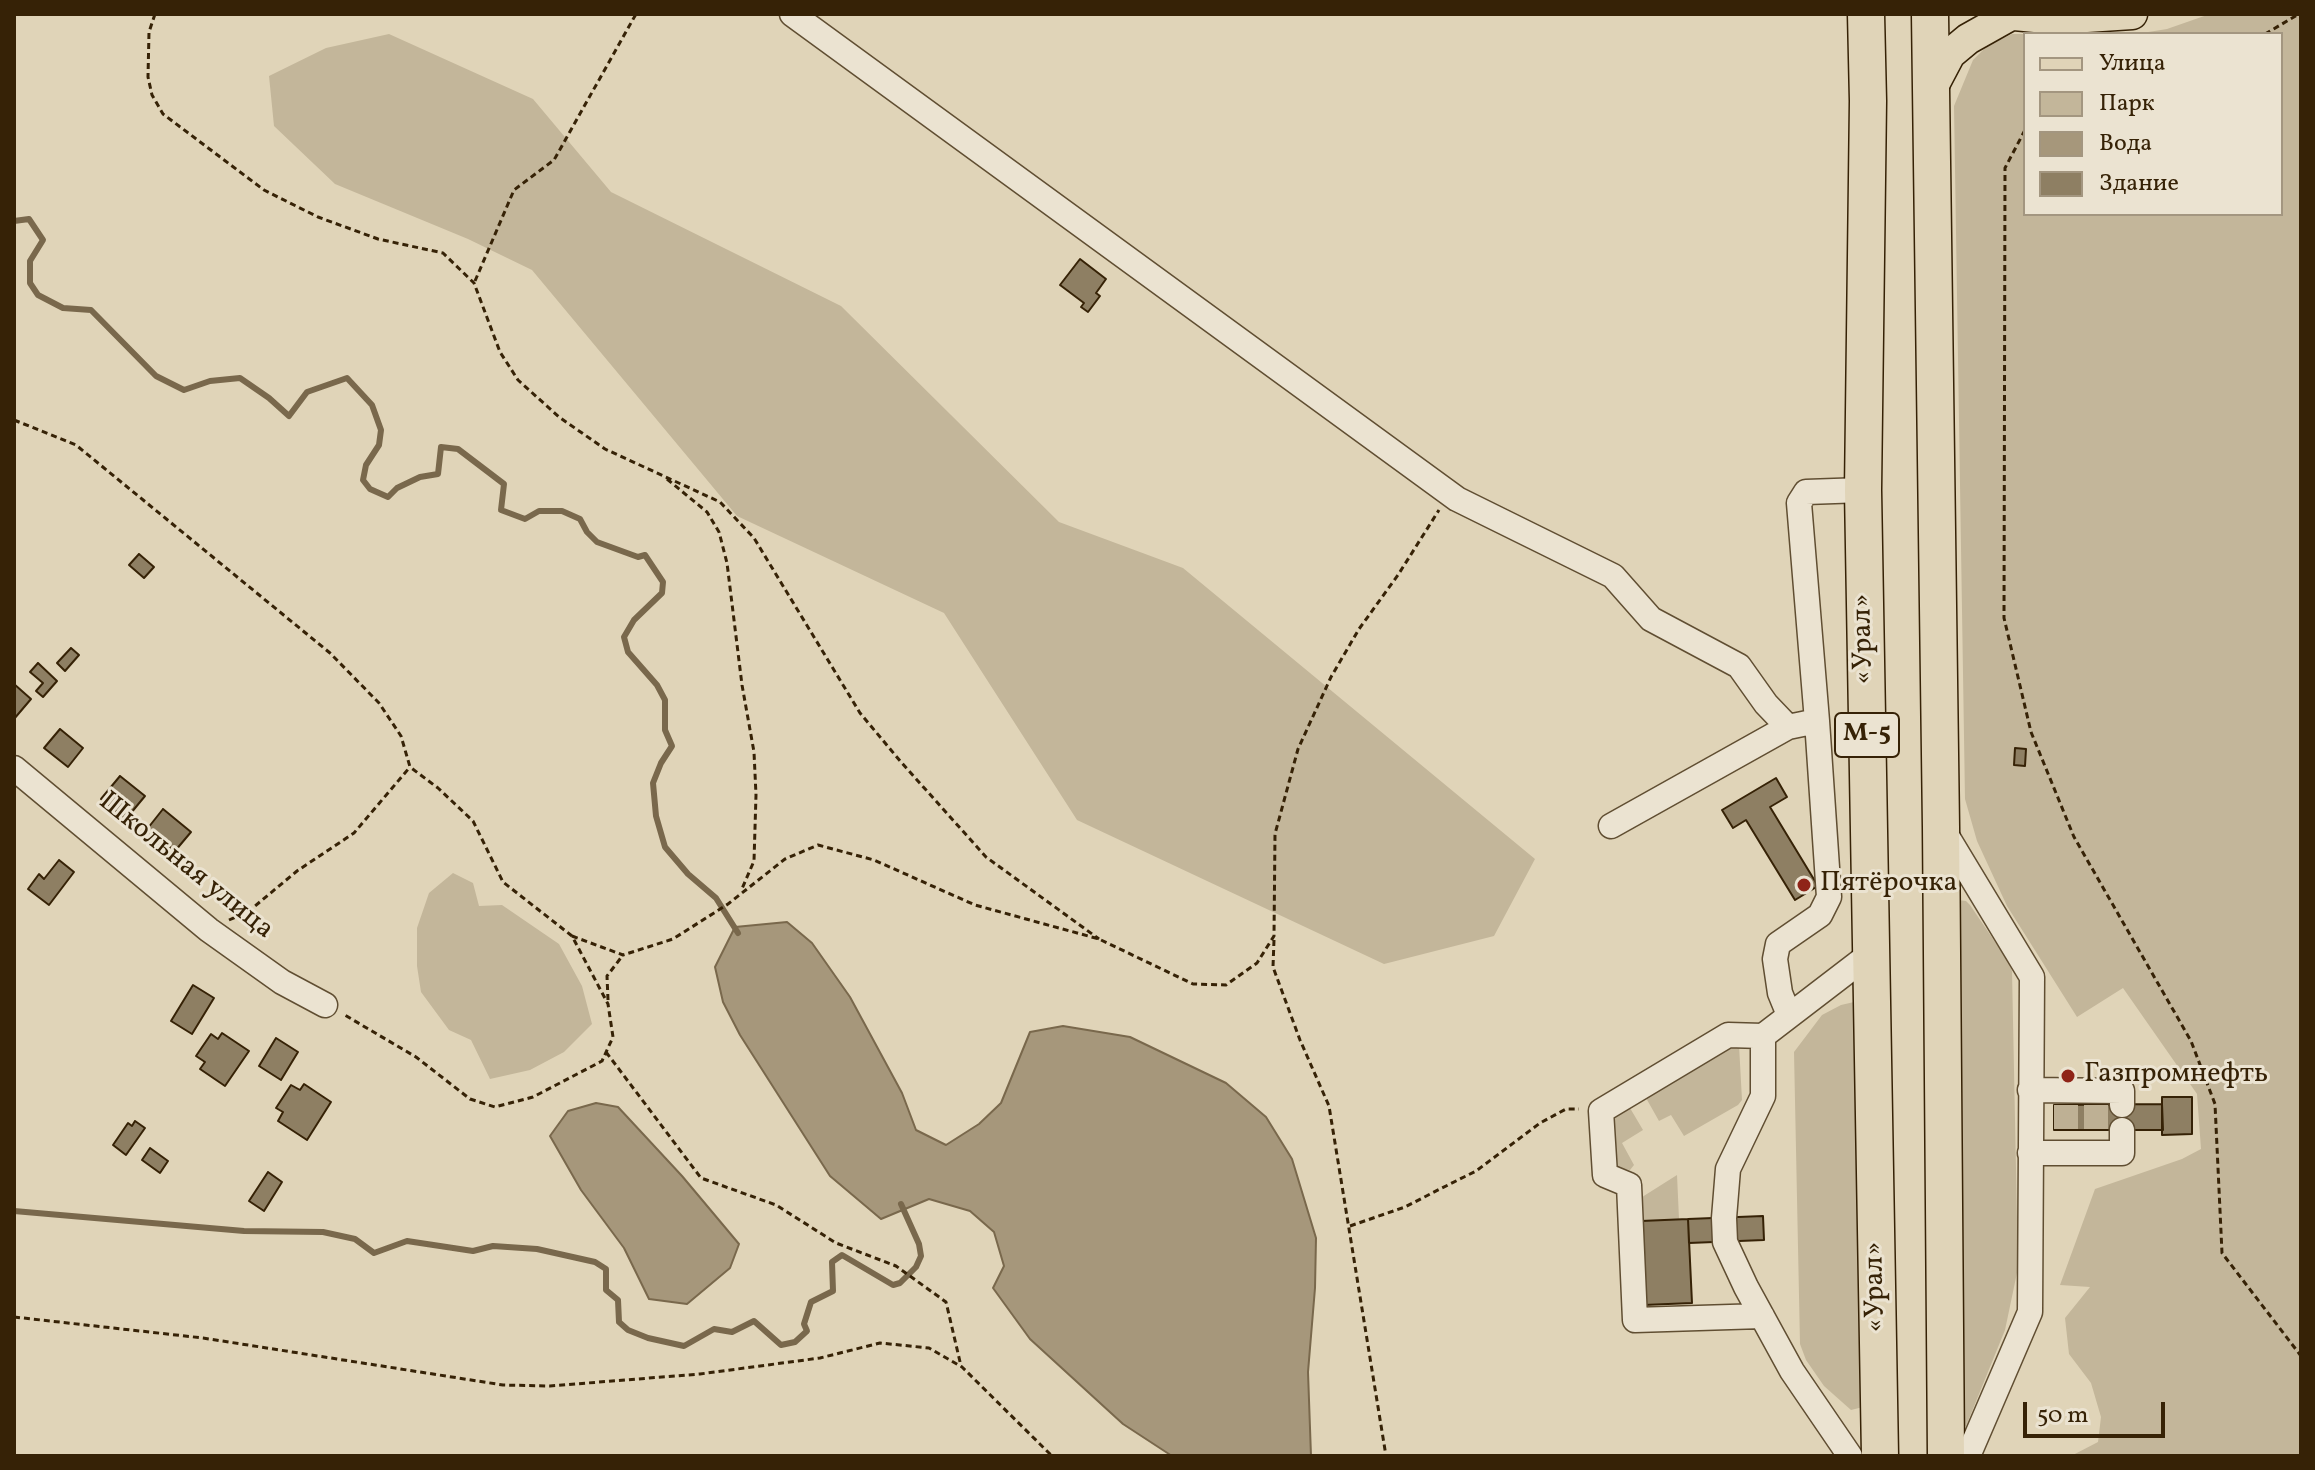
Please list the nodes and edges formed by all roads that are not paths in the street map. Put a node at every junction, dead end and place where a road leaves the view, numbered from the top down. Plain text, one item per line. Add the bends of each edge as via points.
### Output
1 (792, 14) edge
2 (1866, 14) edge
3 (1930, 14) edge
4 (2132, 14) edge
5 (2006, 15) edge
6 (1931, 90) junction
7 (1863, 490) junction
8 (1817, 721) junction
9 (1788, 727) junction
10 (14, 768) edge
11 (1611, 826) dead end
12 (1941, 827) junction
13 (1870, 954) junction
14 (325, 1005) road end
15 (1789, 1015) junction
16 (1763, 1036) junction
17 (2030, 1090) junction
18 (2122, 1105) dead end
19 (2122, 1130) tunnel mouth
20 (2030, 1153) junction
21 (1762, 1316) junction
22 (1850, 1456) edge
23 (1880, 1456) edge
24 (1946, 1456) edge
25 (1968, 1456) edge

1 - 9 street via 1450,494 1613,576 1651,619 1739,666
2 - 7 highway, «Урал» / М-5
3 - 6 highway, М-5
4 - 5 main road via 2056,19
5 - 6 main road via 1950,54
6 - 12 highway, М-5
7 - 8 street via 1806,492 1799,503
7 - 13 highway, «Урал» / М-5
8 - 9 street
8 - 15 street via 1829,897 1820,915 1778,944 1778,982
9 - 11 street
10 - 14 street, Школьная улица via 209,930 282,982
12 - 17 street via 2032,977
12 - 24 highway, М-5
13 - 15 street
13 - 23 highway, «Урал» / М-5
15 - 16 street
16 - 21 street via 1763,1096 1728,1169 1724,1218 1725,1242
16 - 21 street via 1728,1035 1601,1111 1605,1175 1629,1185 1635,1320
17 - 18 street via 2066,1098 2122,1091
17 - 20 street
19 - 20 street via 2122,1153 2096,1142 2066,1142
20 - 25 street via 2030,1312
21 - 22 street

